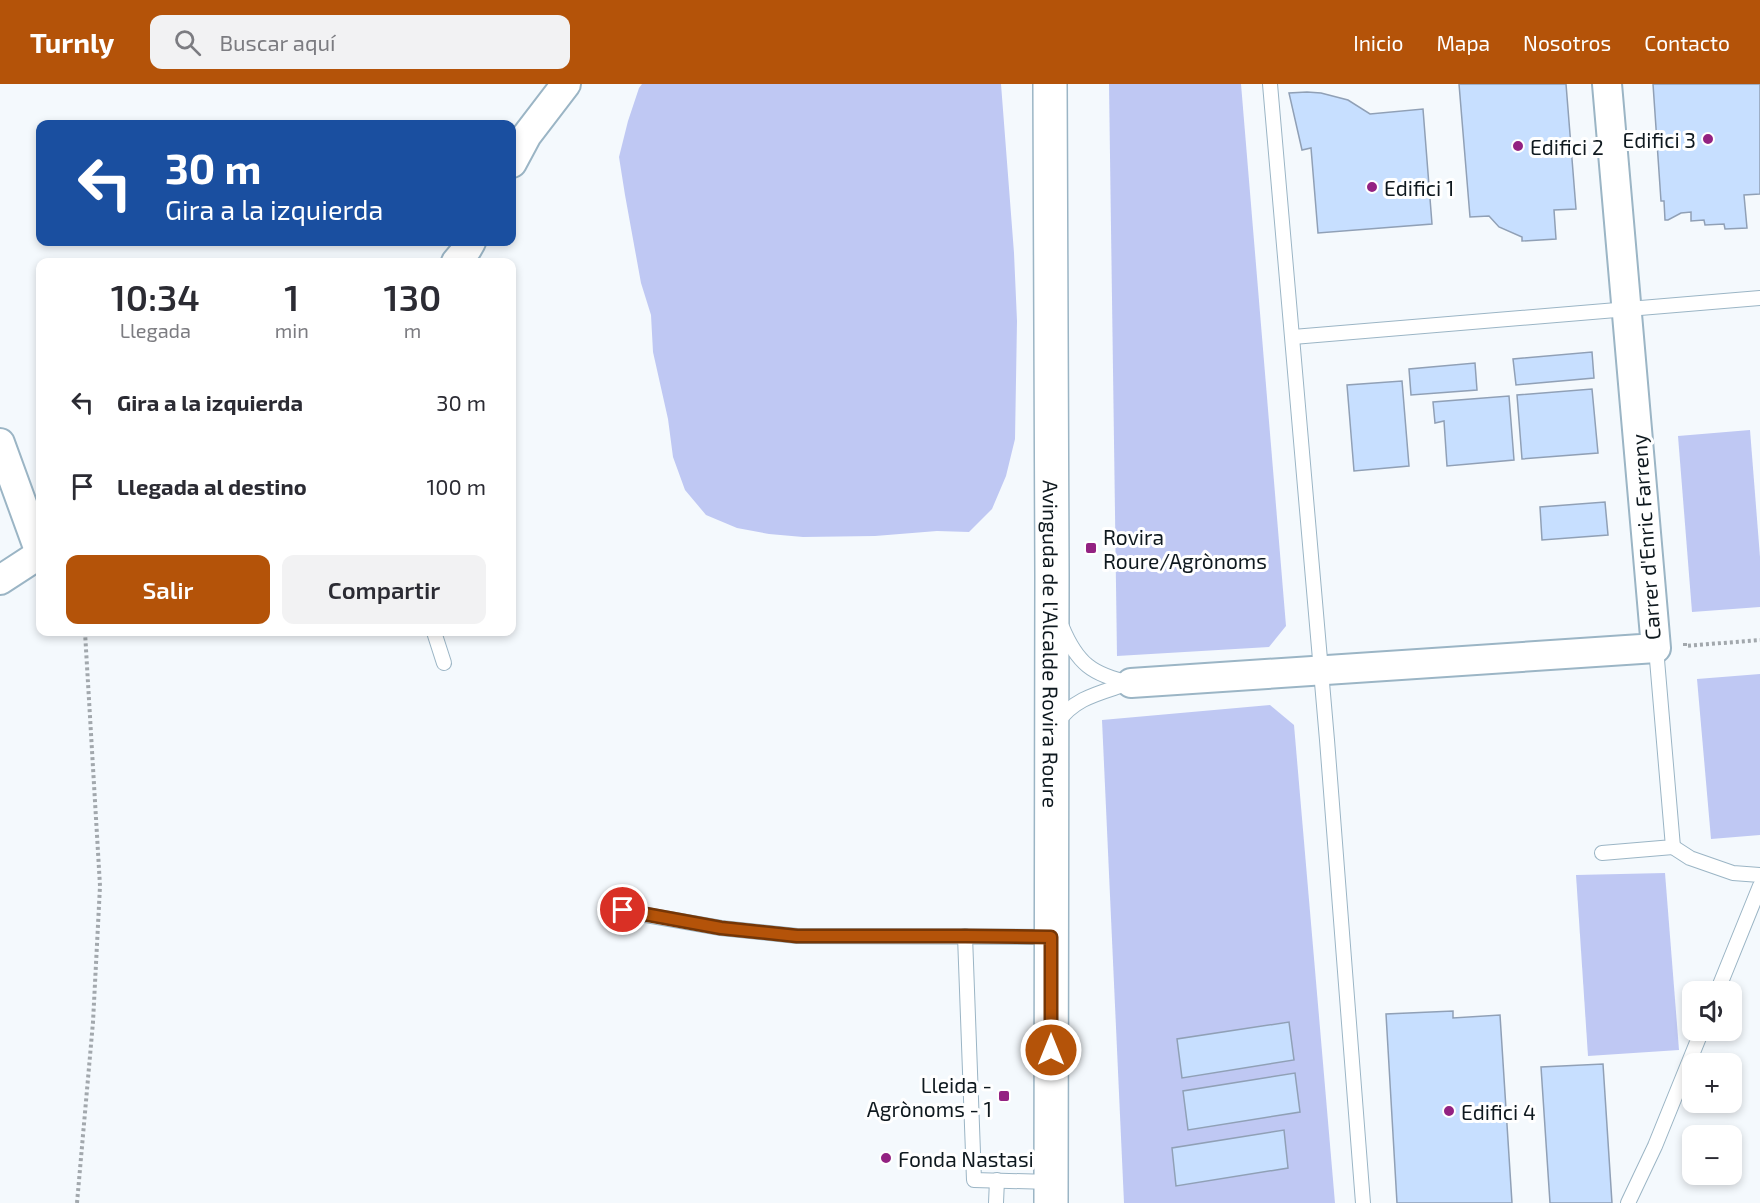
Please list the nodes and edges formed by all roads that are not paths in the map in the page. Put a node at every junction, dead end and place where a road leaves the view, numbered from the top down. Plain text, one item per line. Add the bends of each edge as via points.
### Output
1 (566, 84) edge
2 (1050, 84) edge
3 (1270, 84) edge
4 (1607, 84) edge
5 (516, 156) edge
6 (469, 246) edge
7 (459, 258) edge
8 (1760, 298) edge
9 (1627, 309) junction
10 (1293, 337) junction
11 (0, 443) edge
12 (36, 542) edge
13 (36, 556) edge
14 (1052, 575) junction
15 (0, 580) edge
16 (435, 636) edge
17 (1656, 648) junction
18 (444, 663) dead end
19 (1320, 669) junction
20 (1131, 683) junction
21 (1051, 734) junction
22 (1673, 847) junction
23 (1602, 853) dead end
24 (1760, 875) edge
25 (1760, 886) edge
26 (623, 910) dead end
27 (965, 936) junction
28 (1051, 937) junction
29 (1721, 981) edge
30 (1698, 1041) edge
31 (997, 1180) junction
32 (1051, 1193) edge
33 (996, 1203) edge
34 (1363, 1203) edge
35 (1628, 1203) edge

1 - 5 street
2 - 14 main road, Avinguda de l'Alcalde Rovira Roure
3 - 10 lane
4 - 9 street, Carrer d'Enric Farreny
6 - 7 street
8 - 9 lane
9 - 10 lane
9 - 17 street, Carrer d'Enric Farreny
10 - 19 lane
11 - 12 street
13 - 15 street
14 - 20 lane via 1060,622 1070,646 1091,668 1108,678
14 - 21 main road, Avinguda de l'Alcalde Rovira Roure
16 - 18 lane
17 - 19 street, Carrer d'Enric Farreny
17 - 22 lane
19 - 20 street, Carrer d'Enric Farreny
19 - 34 lane
20 - 21 lane via 1074,704
21 - 28 main road, Avinguda de l'Alcalde Rovira Roure
22 - 23 lane
22 - 24 lane via 1690,858 1733,873
25 - 29 lane
26 - 27 lane via 721,928 797,936
27 - 28 lane
27 - 31 lane via 974,1180
28 - 32 main road, Avinguda de l'Alcalde Rovira Roure
30 - 35 lane
31 - 32 lane
31 - 33 lane

